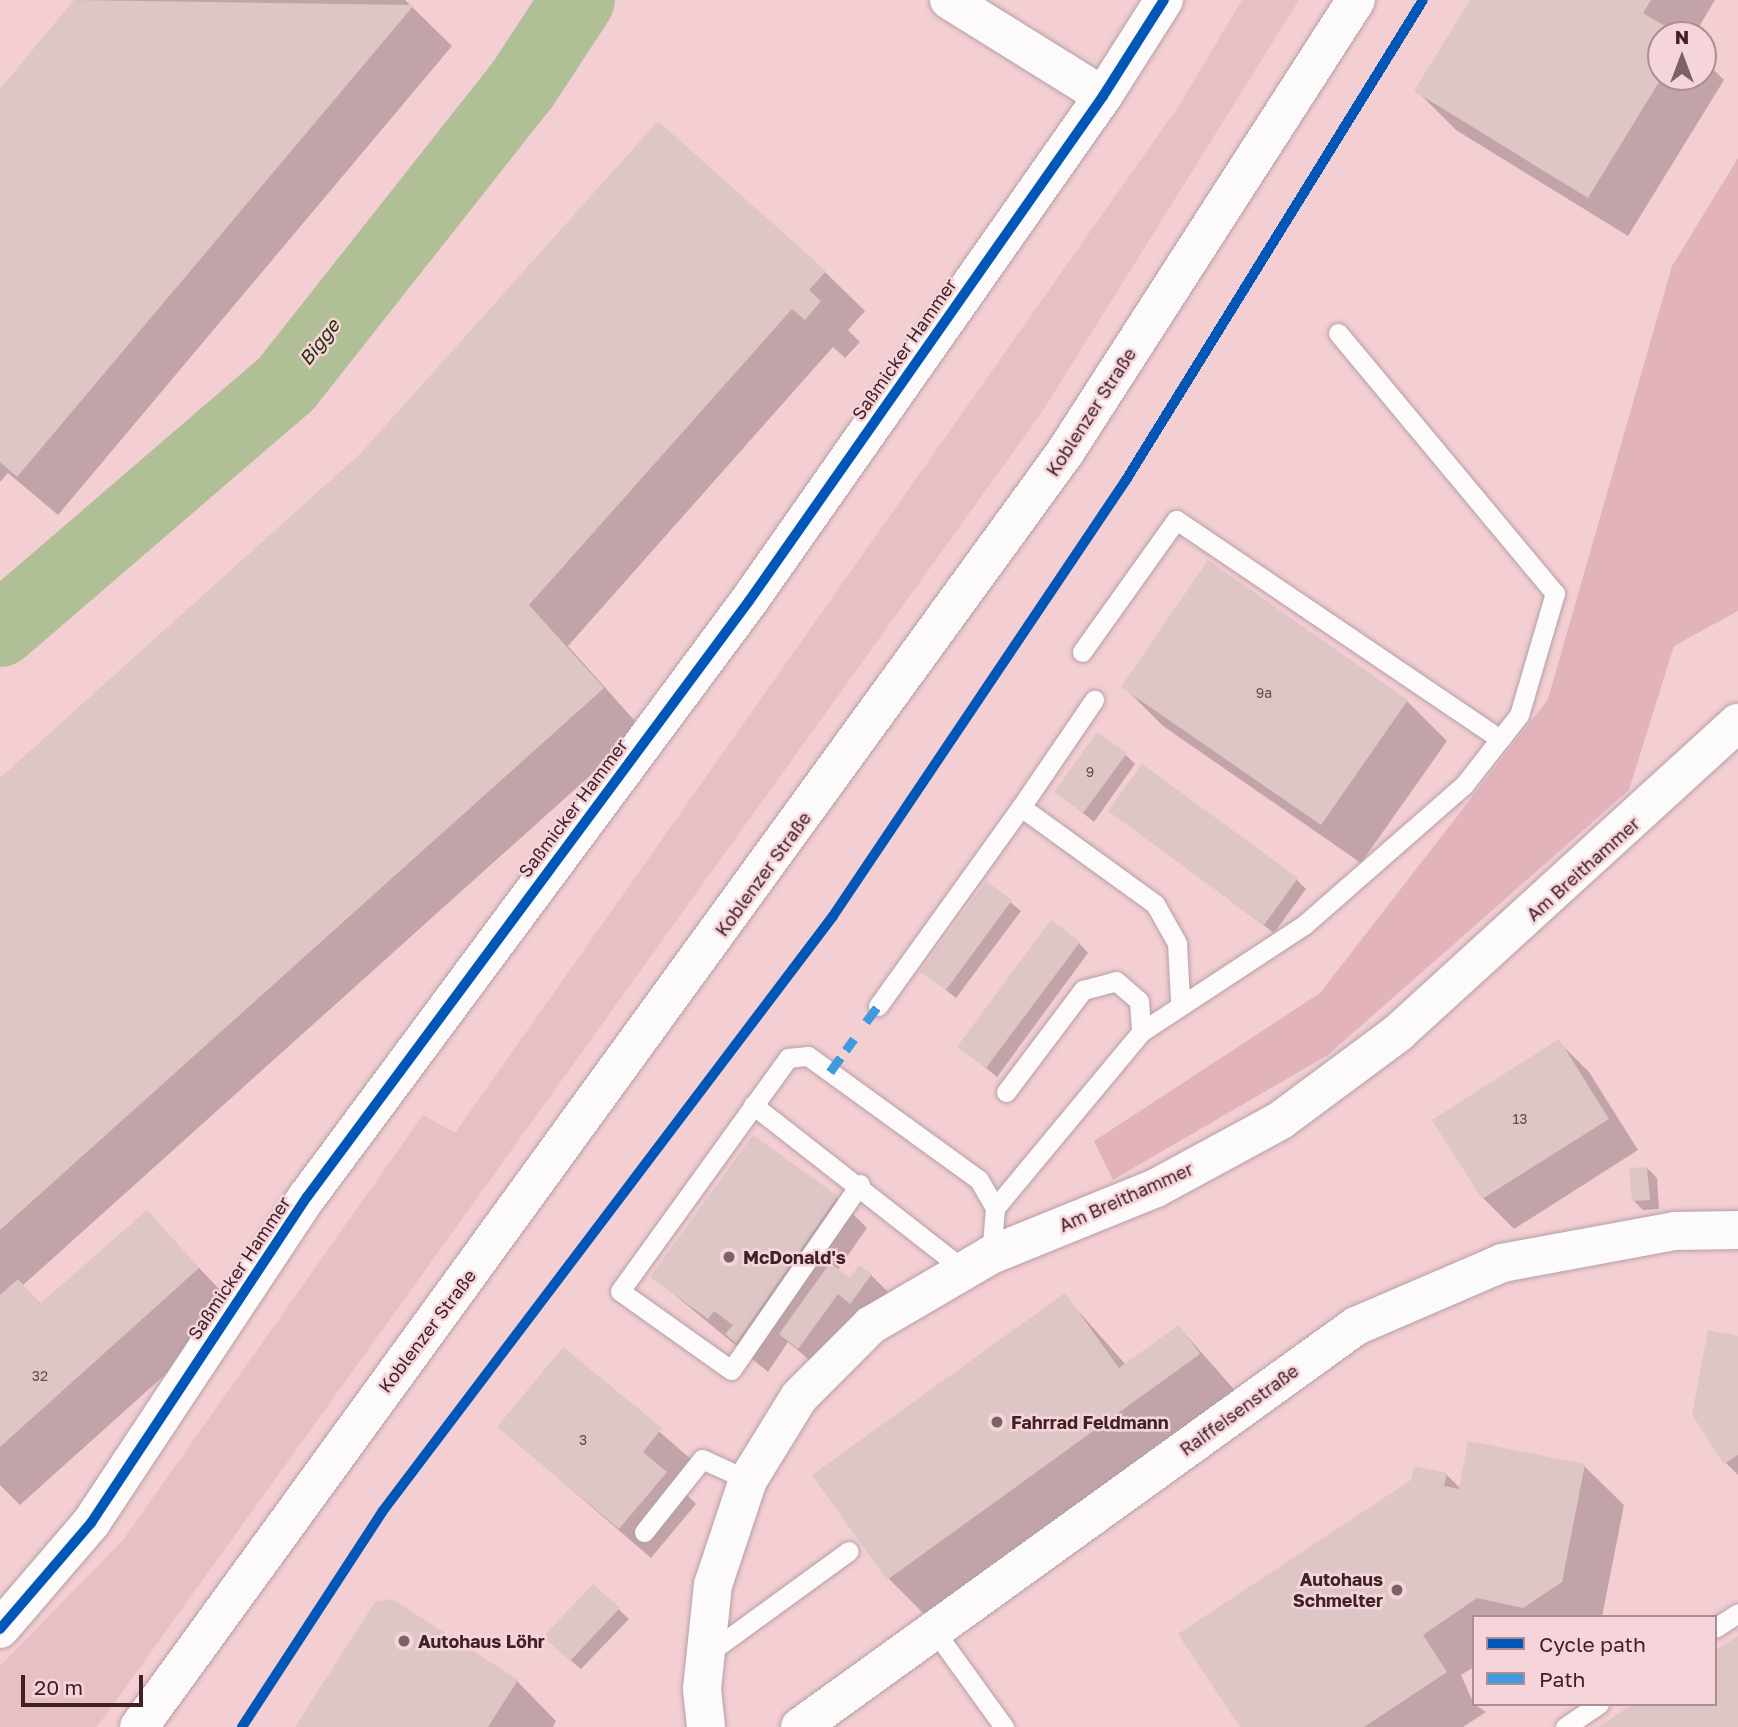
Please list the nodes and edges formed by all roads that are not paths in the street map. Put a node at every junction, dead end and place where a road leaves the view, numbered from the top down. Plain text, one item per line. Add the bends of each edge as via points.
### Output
1 (949, 0) edge
2 (1164, 0) edge
3 (1356, 0) edge
4 (1103, 96) junction
5 (1338, 333) dead end
6 (1082, 652) dead end
7 (1094, 700) dead end
8 (1738, 723) edge
9 (1500, 739) junction
10 (1021, 807) junction
11 (1181, 1001) junction
12 (878, 1006) dead end
13 (1141, 1032) junction
14 (1006, 1092) dead end
15 (753, 1105) junction
16 (860, 1184) junction
17 (995, 1208) junction
18 (1737, 1227) edge
19 (978, 1262) junction
20 (748, 1480) junction
21 (644, 1532) dead end
22 (849, 1550) dead end
23 (1738, 1613) edge
24 (1717, 1627) edge
25 (0, 1629) edge
26 (934, 1630) junction
27 (706, 1654) junction
28 (1596, 1706) edge
29 (139, 1727) edge
30 (706, 1727) edge
31 (800, 1727) edge
32 (1004, 1727) edge
33 (1565, 1727) edge

1 - 4 street
2 - 4 street, Saßmicker Hammer
3 - 29 street, Koblenzer Straße via 1066,451
4 - 25 street, Saßmicker Hammer via 749,601 307,1197 91,1522
5 - 9 lane via 1555,593 1519,715
6 - 9 lane via 1176,520
7 - 10 lane
8 - 19 street, Am Breithammer via 1398,1033 1281,1119 1156,1188
9 - 11 lane via 1464,785 1304,925
10 - 11 lane via 1155,904 1177,943
10 - 12 lane
11 - 13 lane
13 - 14 lane via 1139,1001 1116,981 1083,990
13 - 17 lane
15 - 16 lane
15 - 16 lane via 620,1291 731,1370
15 - 17 lane via 788,1058 808,1056 979,1180
16 - 19 lane
17 - 19 lane
18 - 26 street, Raiffeisenstraße via 1674,1231 1502,1264 1356,1326
19 - 20 street, Am Breithammer via 871,1325 799,1397
20 - 21 lane via 702,1459
20 - 27 street, Am Breithammer via 713,1585
22 - 27 lane
23 - 24 lane
26 - 31 street, Raiffeisenstraße
26 - 32 lane
27 - 30 street, Am Breithammer
28 - 33 lane

